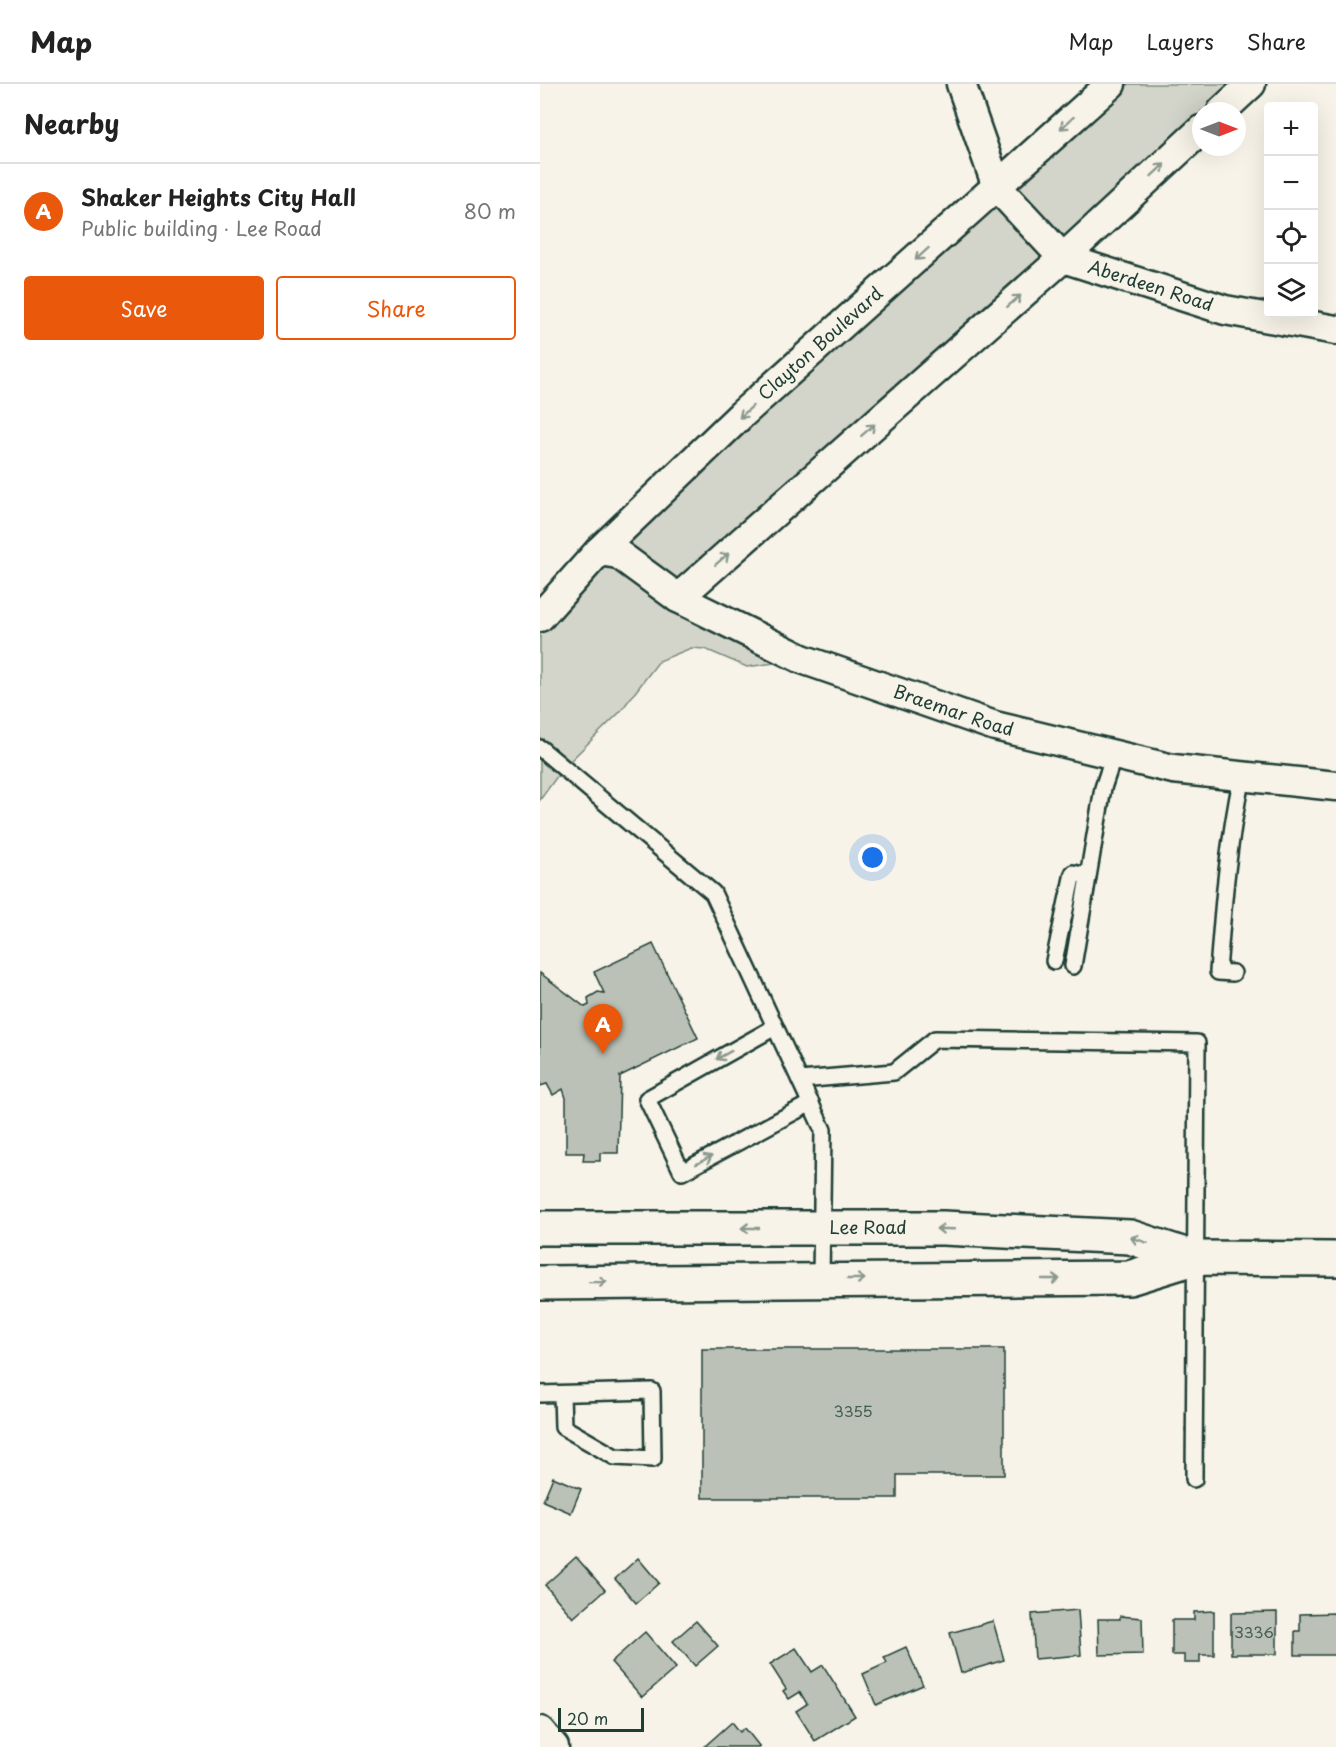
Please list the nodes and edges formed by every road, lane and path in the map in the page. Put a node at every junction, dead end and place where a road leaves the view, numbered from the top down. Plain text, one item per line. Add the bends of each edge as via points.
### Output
1 (961, 84) edge
2 (1111, 84) edge
3 (1251, 84) edge
4 (1232, 102) edge
5 (1192, 138) edge
6 (997, 187) junction
7 (1063, 258) junction
8 (1336, 330) edge
9 (598, 551) junction
10 (678, 598) junction
11 (540, 617) edge
12 (540, 748) edge
13 (1114, 755) junction
14 (1242, 776) junction
15 (1336, 786) edge
16 (1089, 876) junction
17 (1054, 961) dead end
18 (1073, 966) dead end
19 (1233, 973) dead end
20 (775, 1026) junction
21 (800, 1080) junction
22 (811, 1103) junction
23 (540, 1228) edge
24 (821, 1228) junction
25 (1194, 1258) junction
26 (1336, 1259) edge
27 (821, 1280) junction
28 (540, 1283) edge
29 (540, 1394) edge
30 (562, 1394) junction
31 (1194, 1479) dead end
32 (540, 1731) edge
33 (554, 1747) edge

1 - 6 street
2 -> 6 street, Clayton Boulevard
3 - 4 street
7 -> 5 street
6 - 7 street, Aberdeen Road
6 -> 9 street, Clayton Boulevard via 741,415
7 - 8 street, Aberdeen Road via 1225,310
10 -> 7 street
9 - 10 street, Braemar Road via 618,554
9 - 11 street, Clayton Boulevard
10 - 13 street, Braemar Road via 802,659 995,726
12 - 20 lane via 713,892
13 - 14 street, Braemar Road via 1173,769
13 - 16 lane via 1103,788
14 - 15 street, Braemar Road
14 - 19 lane via 1224,884 1218,972
16 - 17 lane via 1073,873
16 - 18 lane
20 - 21 lane
20 -> 22 lane via 647,1099 682,1172
21 - 22 lane
21 - 25 lane via 894,1072 935,1039 1197,1043
22 - 24 lane via 824,1130
24 -> 23 main road, Lee Road
25 -> 24 main road, Lee Road via 1130,1237 943,1228
24 - 27 lane
25 - 26 main road, Lee Road
27 -> 25 main road, Lee Road via 1129,1278
25 - 31 lane
28 -> 27 main road, Lee Road
29 - 30 lane
30 - 30 lane via 652,1391 654,1459 615,1457 563,1427
32 - 33 street

